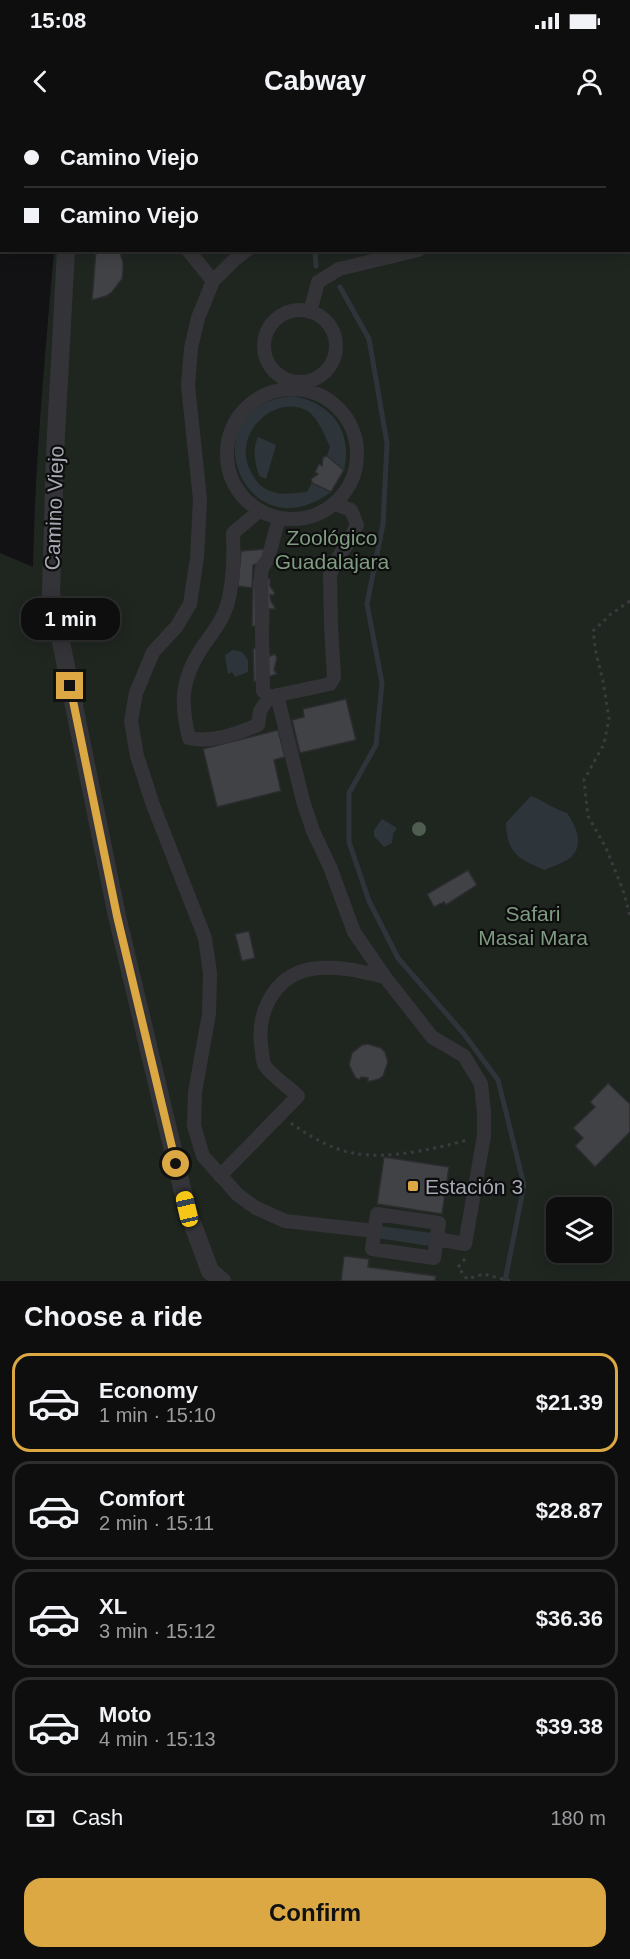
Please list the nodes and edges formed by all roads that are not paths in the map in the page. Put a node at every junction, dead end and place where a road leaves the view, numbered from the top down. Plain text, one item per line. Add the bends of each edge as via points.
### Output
1 (66, 252) edge
2 (190, 252) edge
3 (244, 252) edge
4 (410, 252) edge
5 (213, 281) junction
6 (310, 312) junction
7 (298, 386) junction
8 (335, 504) junction
9 (259, 511) junction
10 (279, 518) junction
11 (273, 696) junction
12 (385, 977) junction
13 (220, 1176) junction
14 (375, 1231) junction
15 (437, 1239) junction
16 (222, 1281) edge

1 - 16 street, Camino Viejo via 51,593 117,916 187,1209 210,1271
2 - 5 street
3 - 5 street
4 - 6 street via 339,269 318,282
5 - 13 street via 198,318 188,386 200,499 190,604 177,626 153,652 136,693 131,721 137,756 205,938 210,1014 195,1092 194,1126 203,1155
6 - 7 street via 328,323 336,346 328,369
6 - 7 street via 285,313 275,319 264,339 267,363
7 - 8 street via 337,406 350,423 357,442 352,480
7 - 9 street via 259,398 242,412 230,433 226,456 232,481
8 - 10 street via 307,518
8 - 11 street via 351,510 357,525 330,575 334,677 330,684
9 - 10 street
9 - 11 street via 233,533 234,557 226,610 186,678 182,698 189,738 219,738 258,725 260,711
10 - 11 street via 261,575 262,691
11 - 12 street via 313,831 354,932
12 - 13 street via 348,968 310,969 291,977 266,1003 260,1043 264,1065 298,1096
12 - 15 street via 432,1037 464,1056 481,1084 484,1136 465,1244
13 - 14 street via 247,1202 285,1221
14 - 15 street via 377,1214 439,1223
14 - 15 street via 372,1249 434,1257

